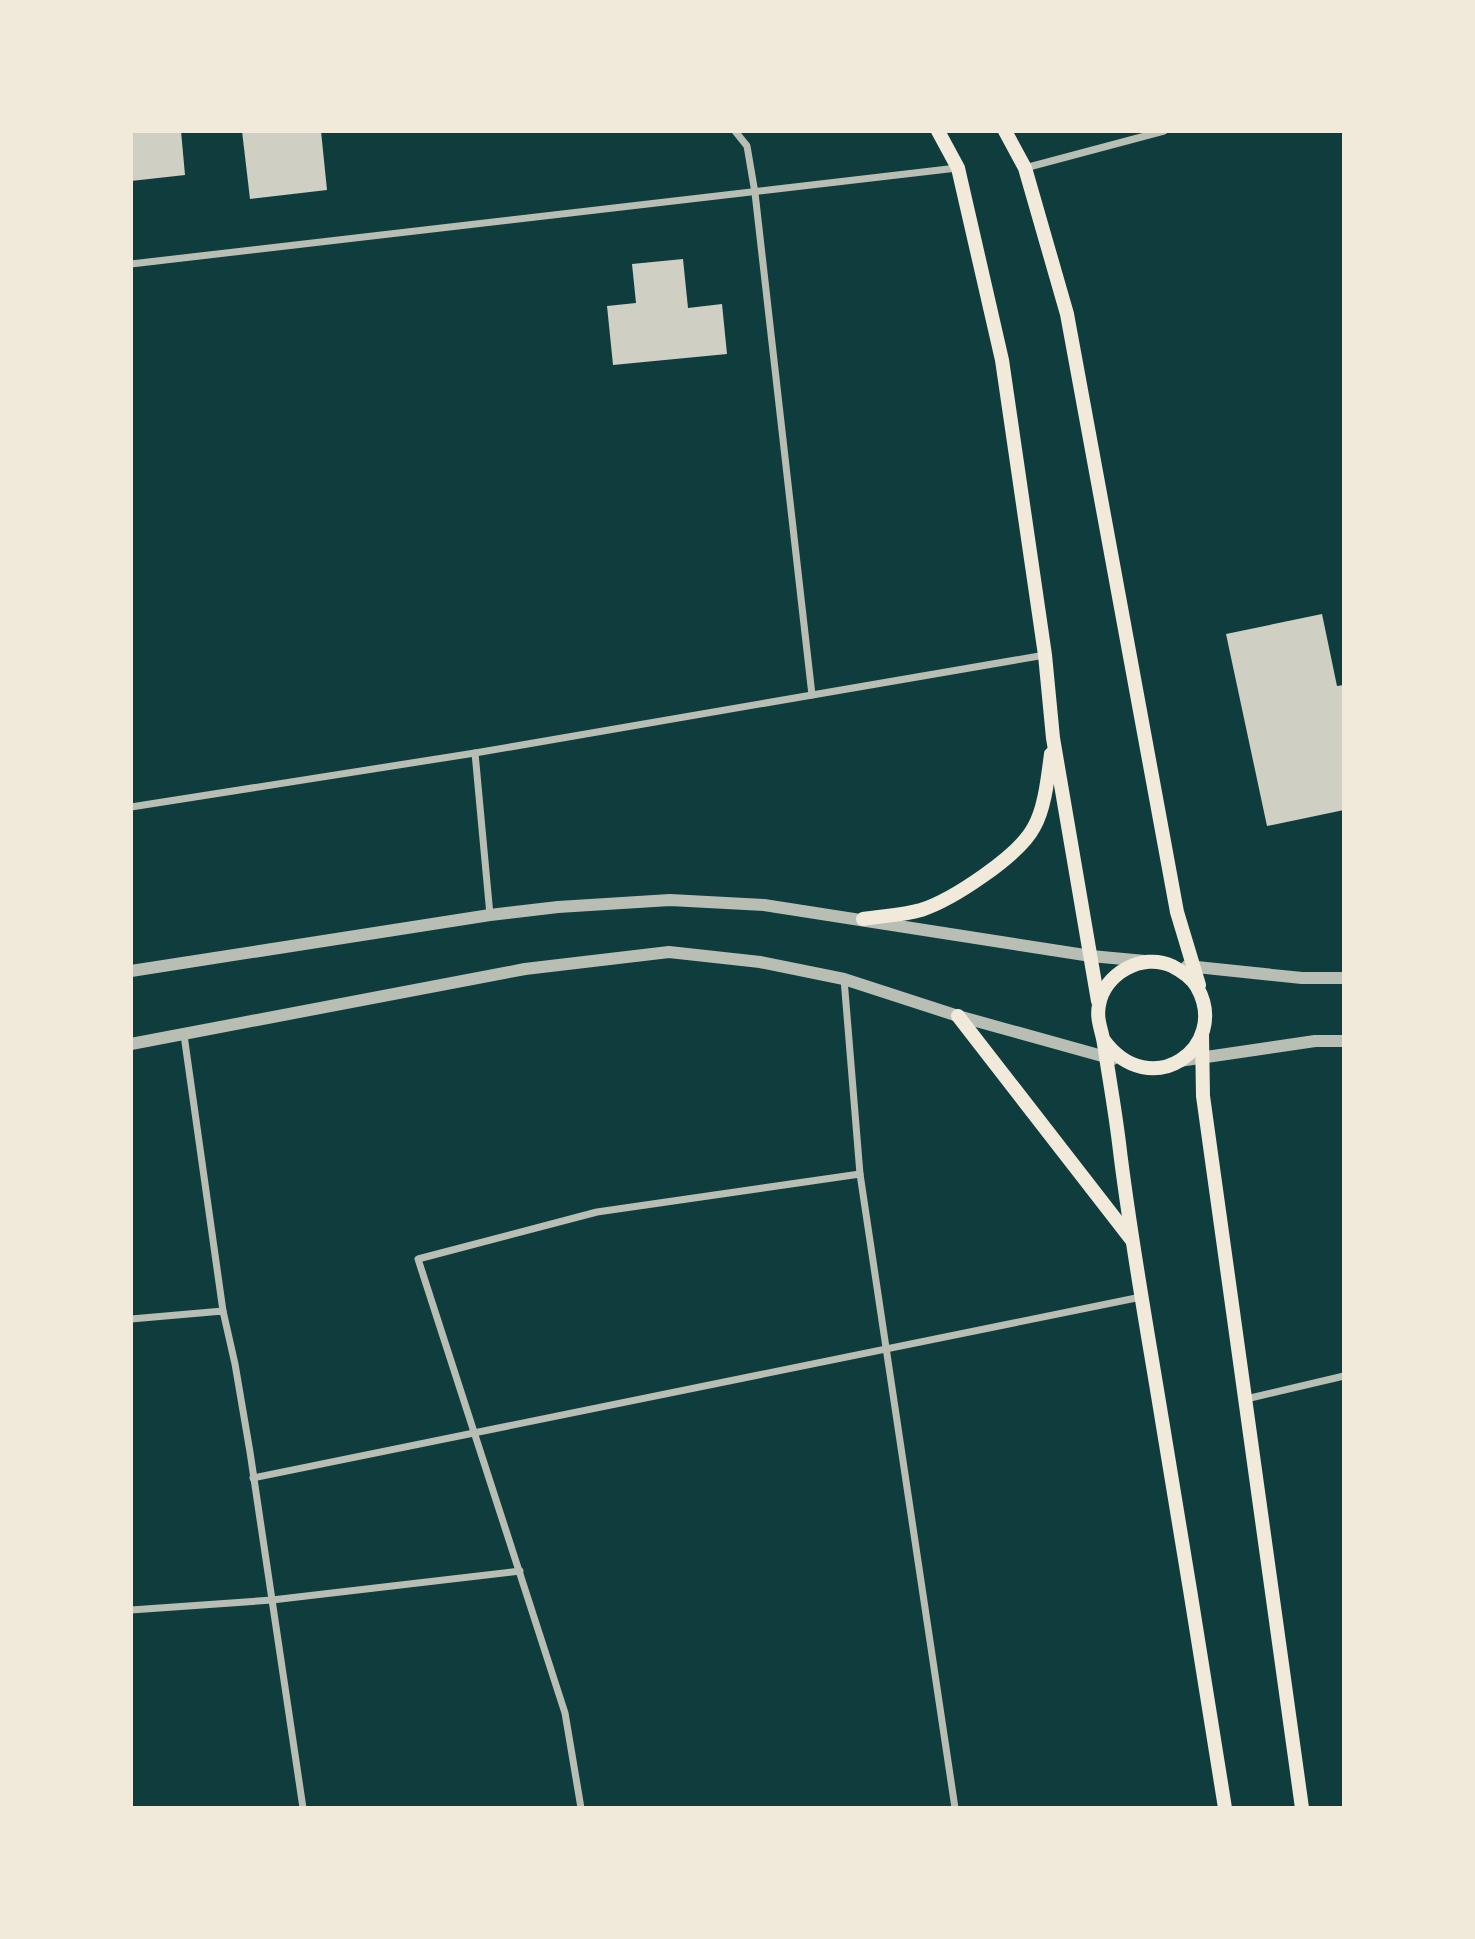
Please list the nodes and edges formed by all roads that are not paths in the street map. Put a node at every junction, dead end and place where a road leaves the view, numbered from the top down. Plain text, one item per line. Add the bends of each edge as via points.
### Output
1 (735, 131) edge
2 (938, 131) edge
3 (1005, 131) edge
4 (1164, 131) edge
5 (958, 168) junction
6 (1025, 168) junction
7 (755, 193) junction
8 (131, 264) edge
9 (1045, 655) junction
10 (812, 695) junction
11 (1053, 738) junction
12 (475, 753) junction
13 (131, 807) edge
14 (490, 915) junction
15 (863, 919) junction
16 (1091, 956) junction
17 (1149, 961) junction
18 (1167, 964) junction
19 (1194, 966) junction
20 (131, 971) edge
21 (1344, 978) edge
22 (844, 979) junction
23 (1203, 1000) junction
24 (1099, 1004) junction
25 (958, 1016) junction
26 (184, 1035) junction
27 (1202, 1035) junction
28 (1103, 1039) junction
29 (1344, 1041) edge
30 (131, 1044) edge
31 (1106, 1057) junction
32 (1202, 1058) junction
33 (1179, 1061) junction
34 (1128, 1064) junction
35 (860, 1174) junction
36 (1131, 1239) junction
37 (1142, 1297) junction
38 (223, 1311) junction
39 (131, 1320) edge
40 (885, 1349) junction
41 (1344, 1376) edge
42 (1246, 1399) junction
43 (476, 1433) junction
44 (253, 1478) junction
45 (520, 1571) junction
46 (272, 1600) junction
47 (131, 1609) edge
48 (303, 1808) edge
49 (581, 1808) edge
50 (956, 1808) edge
51 (1225, 1808) edge
52 (1302, 1808) edge

1 - 7 street via 747,146
2 - 5 main road
3 - 6 main road
4 - 6 street
5 - 7 street
5 - 9 main road via 1002,360
6 - 19 main road via 1067,314 1175,898
7 - 8 street
7 - 10 street
9 - 10 street
9 - 11 main road
10 - 12 street
11 - 15 main road via 1046,789 1034,828 1002,863 955,895 921,910
11 - 16 main road
12 - 13 street
12 - 14 street
14 - 15 street via 670,900 764,905
14 - 20 street
15 - 16 street
16 - 17 street
16 - 24 main road
17 - 18 main road
17 - 24 main road via 1117,974
18 - 19 street
18 - 23 main road via 1183,971
19 - 21 street
19 - 23 main road
22 - 25 street
22 - 26 street via 760,962 669,952 525,969
22 - 35 street
23 - 27 main road
24 - 28 main road
25 - 31 street
25 - 36 main road
26 - 30 street
26 - 38 street
27 - 32 main road
27 - 33 main road
28 - 31 main road
28 - 34 main road
29 - 32 street
31 - 34 street
31 - 36 main road
32 - 33 street
32 - 42 main road via 1203,1096
33 - 34 main road via 1163,1068
35 - 40 street
35 - 43 street via 597,1212 418,1259
36 - 37 main road
37 - 40 street
37 - 51 main road
38 - 39 street
38 - 44 street
40 - 43 street
40 - 50 street
41 - 42 street
42 - 52 main road
43 - 44 street
43 - 45 street
44 - 46 street
45 - 46 street
45 - 49 street via 565,1713
46 - 47 street
46 - 48 street

